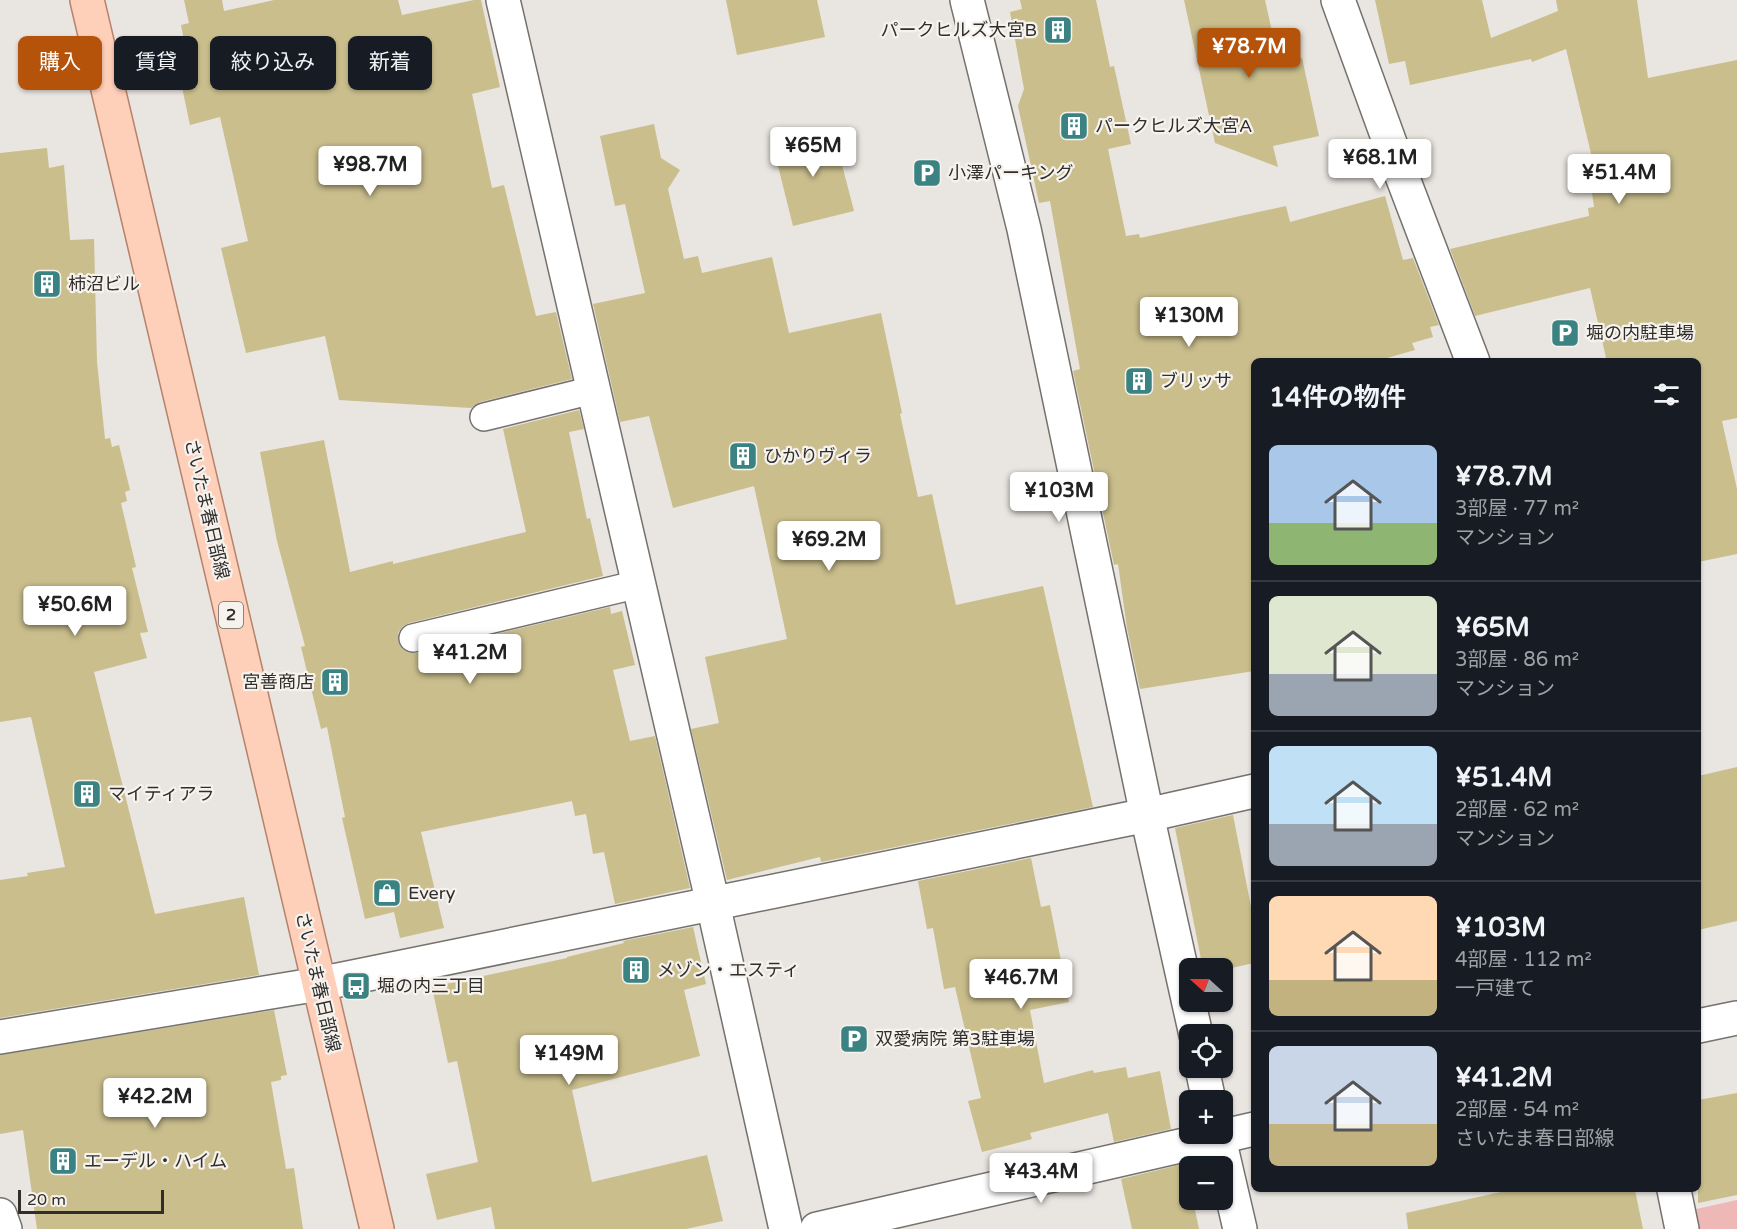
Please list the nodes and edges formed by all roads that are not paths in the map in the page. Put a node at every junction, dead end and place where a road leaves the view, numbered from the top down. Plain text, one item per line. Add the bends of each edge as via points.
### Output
1 (87, 0) edge
2 (503, 0) edge
3 (967, 0) edge
4 (1338, 0) edge
5 (1471, 358) edge
6 (593, 390) junction
7 (484, 417) dead end
8 (639, 584) junction
9 (413, 638) dead end
10 (1251, 792) edge
11 (1147, 815) junction
12 (713, 904) junction
13 (319, 984) junction
14 (1737, 1018) edge
15 (1194, 1024) edge
16 (1701, 1025) edge
17 (0, 1037) edge
18 (1251, 1130) edge
19 (1233, 1132) edge
20 (1180, 1144) edge
21 (1220, 1144) edge
22 (1674, 1192) edge
23 (0, 1215) edge
24 (5, 1229) edge
25 (377, 1229) edge
26 (786, 1229) edge
27 (817, 1229) edge
28 (1239, 1229) edge
29 (1683, 1229) edge

1 - 13 main road, さいたま春日部線 / 2
2 - 6 street
3 - 11 street via 1024,230
4 - 5 street
6 - 7 lane
6 - 8 street
8 - 9 lane
8 - 12 street
10 - 11 street
11 - 12 street
11 - 15 street
12 - 13 street
12 - 26 street
13 - 17 street
13 - 25 main road, さいたま春日部線 / 2
14 - 16 street
18 - 19 street
20 - 27 street
21 - 28 street
22 - 29 street
23 - 24 street

